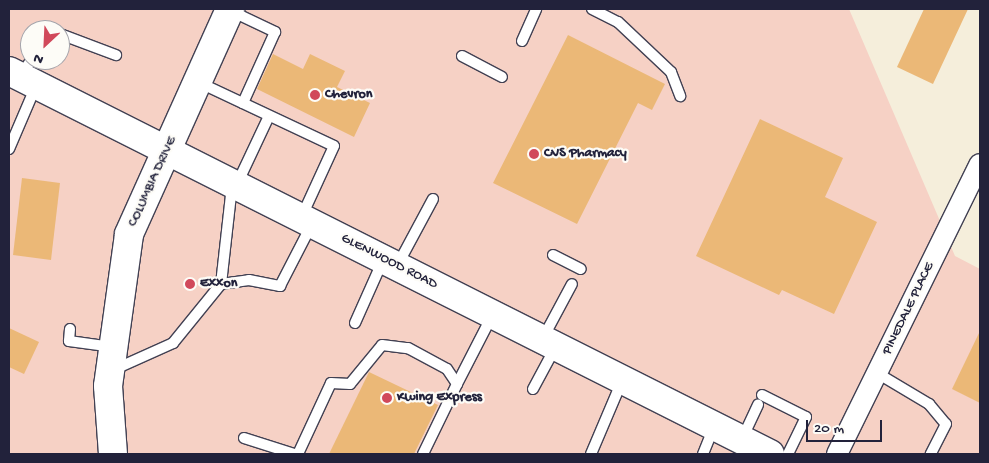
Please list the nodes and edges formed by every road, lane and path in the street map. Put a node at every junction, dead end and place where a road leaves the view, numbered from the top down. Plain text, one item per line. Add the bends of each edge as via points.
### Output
1 (536, 9) edge
2 (592, 9) edge
3 (230, 10) edge
4 (70, 38) edge
5 (522, 41) dead end
6 (116, 55) dead end
7 (462, 56) dead end
8 (24, 73) edge
9 (502, 77) dead end
10 (198, 82) junction
11 (680, 96) dead end
12 (243, 103) junction
13 (269, 116) junction
14 (9, 149) edge
15 (168, 150) junction
16 (980, 164) edge
17 (234, 184) junction
18 (433, 199) dead end
19 (307, 220) junction
20 (553, 255) dead end
21 (390, 262) junction
22 (581, 269) dead end
23 (221, 284) junction
24 (572, 284) dead end
25 (493, 314) junction
26 (355, 323) dead end
27 (70, 329) dead end
28 (549, 343) junction
29 (111, 360) junction
30 (877, 373) junction
31 (622, 380) junction
32 (457, 384) junction
33 (534, 389) dead end
34 (714, 426) junction
35 (244, 438) dead end
36 (742, 440) junction
37 (113, 454) edge
38 (294, 454) edge
39 (423, 454) edge
40 (591, 454) edge
41 (703, 454) edge
42 (770, 454) edge
43 (788, 454) edge
44 (837, 454) edge
45 (931, 454) edge

1 - 5 lane
2 - 11 lane via 618,22 671,72
3 - 10 main road, COLUMBIA DRIVE
3 - 12 lane via 275,32
4 - 6 lane
7 - 9 lane
8 - 14 lane
8 - 15 main road, GLENWOOD ROAD
10 - 12 lane
10 - 15 main road, COLUMBIA DRIVE
12 - 13 lane
13 - 17 lane
13 - 19 lane via 334,146
15 - 17 main road, GLENWOOD ROAD
15 - 29 main road, COLUMBIA DRIVE via 129,234
16 - 30 street, PINEDALE PLACE
17 - 19 main road, GLENWOOD ROAD
17 - 23 lane
18 - 21 lane
19 - 21 main road, GLENWOOD ROAD
19 - 23 lane via 280,286 249,280
20 - 22 lane
21 - 25 main road, GLENWOOD ROAD
21 - 26 lane
23 - 29 lane via 173,343
24 - 28 lane
25 - 28 main road, GLENWOOD ROAD
25 - 32 lane
27 - 29 lane via 69,341
28 - 31 main road, GLENWOOD ROAD
28 - 33 lane
29 - 37 main road, COLUMBIA DRIVE
30 - 44 street, PINEDALE PLACE
30 - 45 lane via 929,404 946,424
31 - 34 main road, GLENWOOD ROAD
31 - 40 lane
32 - 38 lane via 447,369 408,348 382,345 350,384 331,383
32 - 39 lane
34 - 36 main road, GLENWOOD ROAD
34 - 41 lane
35 - 38 lane
36 - 42 main road, GLENWOOD ROAD
36 - 43 lane via 760,400 806,417

